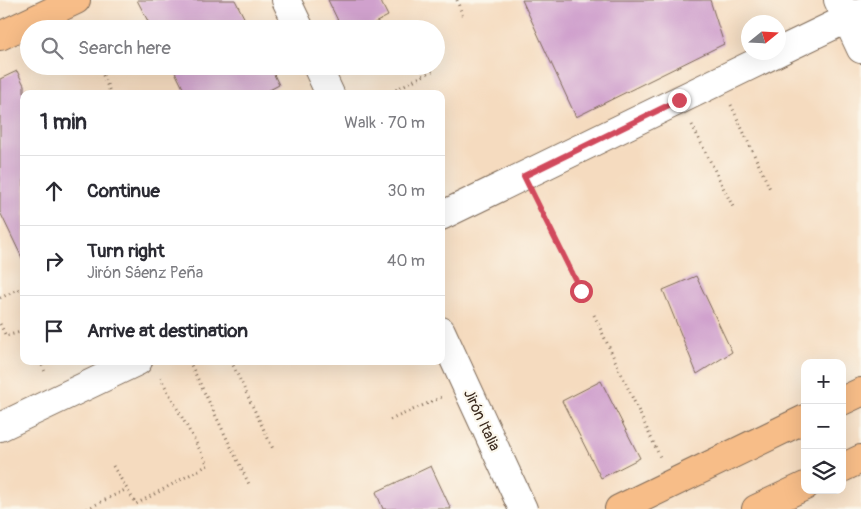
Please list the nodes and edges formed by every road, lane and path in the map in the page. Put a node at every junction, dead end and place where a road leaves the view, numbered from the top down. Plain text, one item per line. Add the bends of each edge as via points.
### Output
1 (76, 0) edge
2 (286, 0) edge
3 (457, 0) edge
4 (849, 10) edge
5 (463, 17) dead end
6 (34, 20) edge
7 (296, 20) edge
8 (20, 27) edge
9 (0, 36) edge
10 (786, 47) edge
11 (861, 49) edge
12 (761, 60) edge
13 (102, 75) edge
14 (321, 75) edge
15 (424, 75) edge
16 (720, 80) junction
17 (109, 90) edge
18 (328, 90) edge
19 (395, 90) edge
20 (679, 100) junction
21 (524, 176) junction
22 (770, 191) dead end
23 (734, 209) dead end
24 (445, 214) edge
25 (20, 288) edge
26 (581, 291) dead end
27 (0, 298) edge
28 (594, 315) dead end
29 (0, 324) edge
30 (20, 332) edge
31 (445, 340) edge
32 (191, 365) edge
33 (233, 365) edge
34 (147, 366) edge
35 (466, 386) junction
36 (861, 392) edge
37 (846, 399) edge
38 (390, 420) dead end
39 (801, 421) edge
40 (0, 427) edge
41 (274, 451) dead end
42 (861, 459) edge
43 (113, 466) dead end
44 (846, 466) edge
45 (672, 483) junction
46 (250, 486) dead end
47 (801, 488) edge
48 (127, 489) junction
49 (87, 509) edge
50 (523, 509) edge
51 (620, 509) edge
52 (756, 509) edge

1 - 6 main road
2 - 7 street
3 - 5 path
4 - 10 street
4 - 11 street
8 - 9 main road
12 - 16 street
13 - 17 path
14 - 18 street
15 - 19 path
16 - 20 street
16 - 22 path
20 - 21 street
20 - 23 path
21 - 24 street
21 - 26 path
25 - 27 path
28 - 45 path
29 - 30 path via 6,336
31 - 35 street, Jirón Italia
32 - 46 path
33 - 41 path
34 - 40 street
34 - 48 path via 208,465 136,504
35 - 38 path
35 - 50 street, Jirón Italia
36 - 37 main road
39 - 45 main road
42 - 44 main road
43 - 48 path
45 - 51 main road
47 - 52 main road
48 - 49 path

